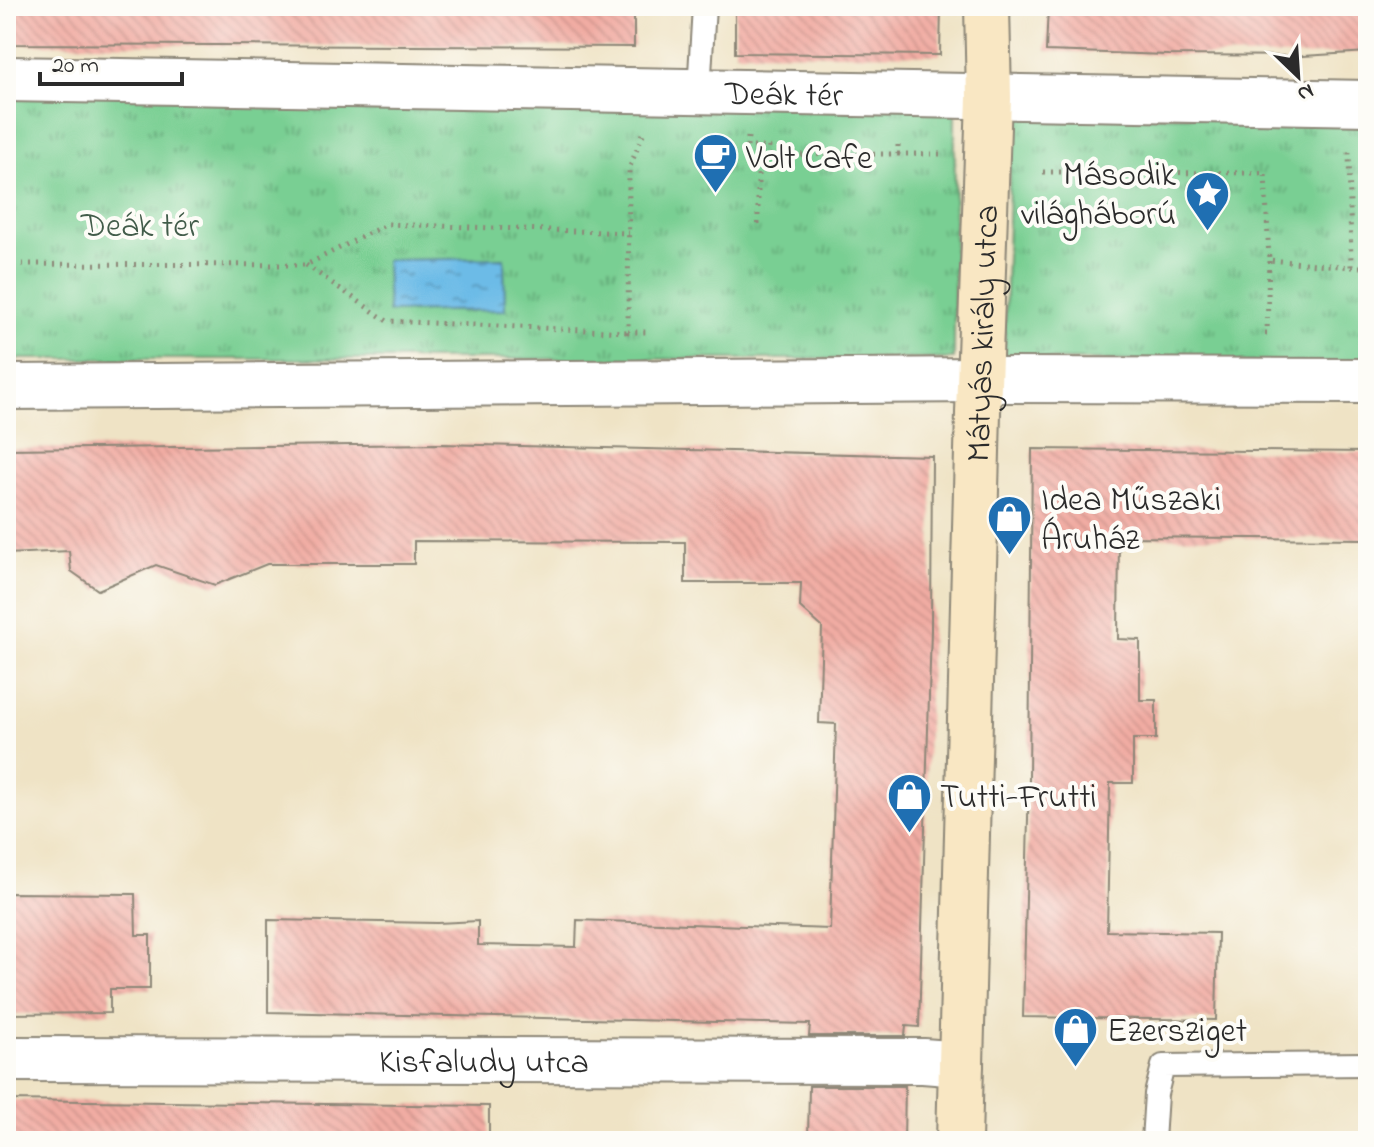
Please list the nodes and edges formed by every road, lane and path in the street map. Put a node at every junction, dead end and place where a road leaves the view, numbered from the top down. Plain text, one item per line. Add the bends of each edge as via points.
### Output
1 (704, 6) edge
2 (987, 6) edge
3 (6, 79) edge
4 (699, 91) junction
5 (989, 98) junction
6 (1368, 103) edge
7 (645, 128) dead end
8 (883, 140) dead end
9 (747, 147) dead end
10 (1358, 149) dead end
11 (768, 154) junction
12 (898, 154) junction
13 (945, 154) dead end
14 (1043, 172) dead end
15 (758, 224) dead end
16 (629, 233) junction
17 (1269, 260) junction
18 (6, 264) edge
19 (306, 265) junction
20 (1351, 267) junction
21 (1368, 267) edge
22 (628, 332) junction
23 (660, 332) dead end
24 (1252, 333) dead end
25 (979, 380) junction
26 (1368, 381) edge
27 (6, 387) edge
28 (6, 1059) edge
29 (961, 1064) junction
30 (1368, 1064) edge
31 (959, 1141) edge
32 (1153, 1141) edge

1 - 4 lane
2 - 5 street, Mátyás király utca
3 - 4 street, Deák tér
4 - 5 street, Deák tér
5 - 6 street, Deák tér
5 - 25 street, Mátyás király utca
7 - 16 path via 629,169
8 - 12 path via 899,140
9 - 11 path via 769,147
10 - 20 path via 1349,149
11 - 12 path
11 - 15 path via 758,155
12 - 13 path
14 - 17 path via 1265,173
16 - 19 path via 387,224
16 - 22 path
17 - 20 path
17 - 24 path via 1267,333
18 - 19 path
19 - 22 path via 387,321
20 - 21 path
22 - 23 path
25 - 26 street
25 - 27 street
25 - 29 street, Mátyás király utca
28 - 29 street, Kisfaludy utca
29 - 31 street, Mátyás király utca
30 - 32 lane via 1163,1066

